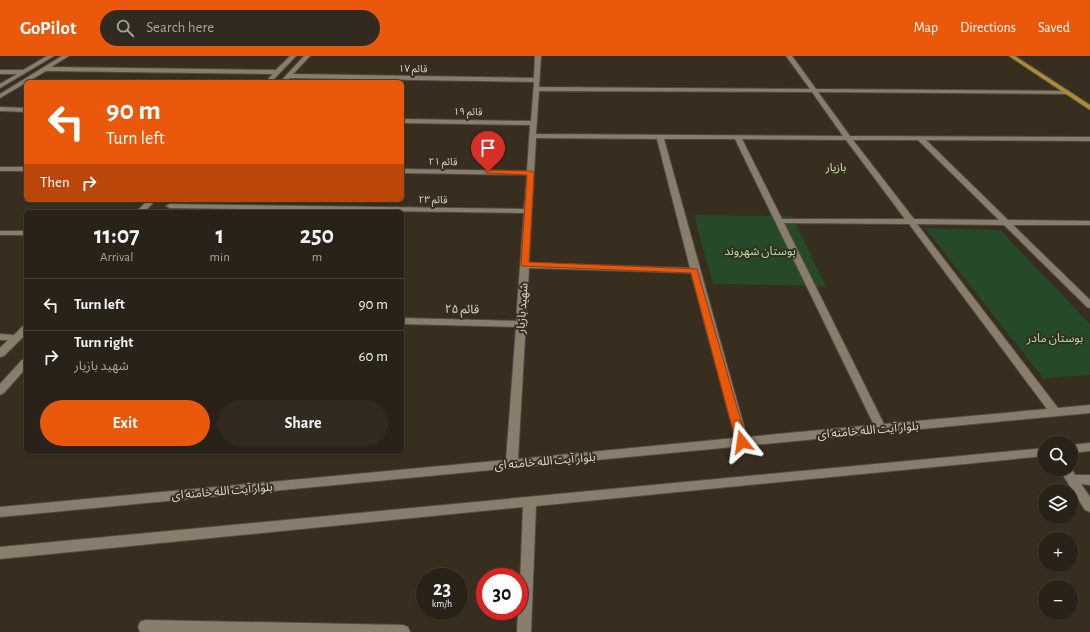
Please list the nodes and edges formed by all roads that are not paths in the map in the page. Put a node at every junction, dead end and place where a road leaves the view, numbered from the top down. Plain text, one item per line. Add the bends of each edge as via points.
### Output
1 (51, 56) edge
2 (66, 56) edge
3 (293, 56) edge
4 (307, 56) edge
5 (538, 56) edge
6 (789, 56) edge
7 (1012, 56) edge
8 (44, 69) junction
9 (0, 72) edge
10 (24, 72) junction
11 (277, 72) junction
12 (289, 76) junction
13 (26, 80) edge
14 (270, 80) edge
15 (285, 80) edge
16 (24, 81) edge
17 (536, 84) junction
18 (0, 86) edge
19 (814, 91) junction
20 (1067, 92) junction
21 (0, 96) edge
22 (1090, 108) edge
23 (0, 109) edge
24 (24, 110) edge
25 (404, 121) edge
26 (534, 123) junction
27 (533, 136) junction
28 (737, 136) junction
29 (660, 137) junction
30 (848, 138) junction
31 (920, 138) junction
32 (1090, 139) edge
33 (0, 169) edge
34 (24, 169) edge
35 (404, 171) edge
36 (531, 173) junction
37 (150, 202) edge
38 (173, 203) edge
39 (142, 210) edge
40 (528, 211) junction
41 (778, 222) junction
42 (912, 222) junction
43 (1006, 223) junction
44 (1090, 223) edge
45 (0, 233) edge
46 (24, 233) edge
47 (525, 265) junction
48 (694, 271) junction
49 (1090, 306) edge
50 (404, 321) edge
51 (521, 324) junction
52 (24, 330) edge
53 (0, 337) edge
54 (16, 338) junction
55 (0, 354) edge
56 (24, 364) edge
57 (0, 391) edge
58 (1090, 409) edge
59 (1056, 413) junction
60 (880, 429) junction
61 (742, 442) junction
62 (1090, 448) edge
63 (1078, 449) edge
64 (1038, 453) edge
65 (512, 464) junction
66 (1069, 476) edge
67 (1075, 476) edge
68 (1090, 480) edge
69 (530, 502) junction
70 (1090, 507) edge
71 (0, 512) edge
72 (0, 553) edge
73 (145, 627) dead end
74 (403, 632) edge
75 (524, 632) edge

1 - 10 street
2 - 8 street
3 - 11 street
4 - 12 street
5 - 17 street, شهید بازیار
6 - 19 street
7 - 20 main road
8 - 11 street
8 - 13 street
9 - 10 street
10 - 18 street
11 - 14 street
12 - 15 street
12 - 17 street, قائم ۱۷
16 - 21 street
17 - 19 street, قائم ۱۷
17 - 26 street, شهید بازیار
19 - 20 street, قائم ۱۷
19 - 30 street
20 - 22 main road
23 - 24 street
25 - 26 street, قائم ۱۹
26 - 27 street, شهید بازیار
27 - 29 street
27 - 36 street, شهید بازیار
28 - 29 street
28 - 30 street
28 - 41 street
29 - 48 street
30 - 31 street
30 - 42 street
31 - 32 street
31 - 43 street
33 - 34 street
35 - 36 street, قائم ۲۱
36 - 40 street, شهید بازیار
37 - 39 street
38 - 40 street, قائم ۲۳
40 - 47 street, شهید بازیار
41 - 42 street
41 - 60 street
42 - 43 street
42 - 59 street
43 - 44 street
43 - 49 street
45 - 46 street
47 - 48 street
47 - 51 street, شهید بازیار
48 - 61 street
50 - 51 street, قائم ۲۵
51 - 65 street, شهید بازیار
52 - 54 street
53 - 54 street
54 - 55 street
56 - 57 street
58 - 59 street, بلوار آیت الله خامنه ای
59 - 60 street, بلوار آیت الله خامنه ای
60 - 61 street, بلوار آیت الله خامنه ای
61 - 65 street, بلوار آیت الله خامنه ای
62 - 63 street
64 - 69 street
65 - 71 street, بلوار آیت الله خامنه ای
66 - 70 street
67 - 68 street
69 - 72 street
69 - 75 street
73 - 74 street

